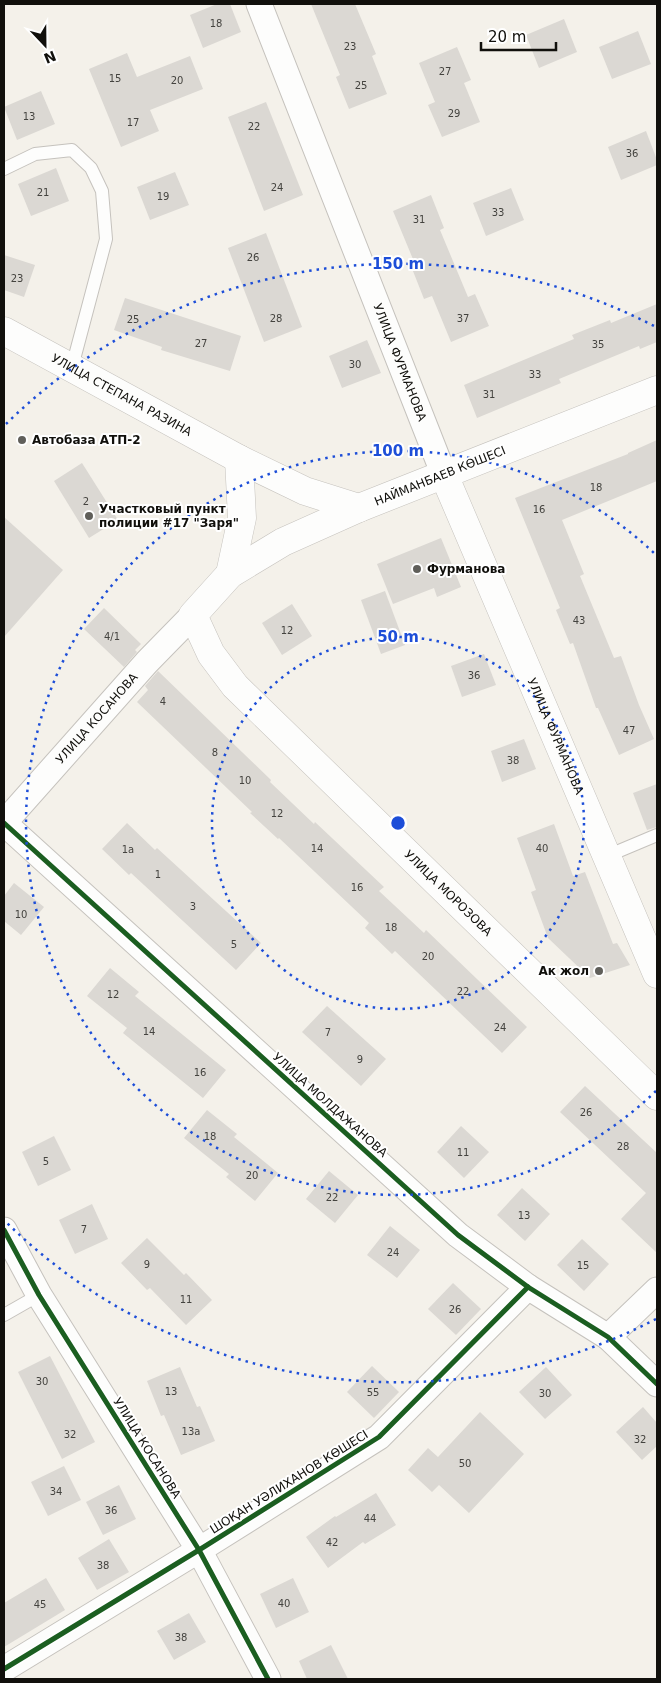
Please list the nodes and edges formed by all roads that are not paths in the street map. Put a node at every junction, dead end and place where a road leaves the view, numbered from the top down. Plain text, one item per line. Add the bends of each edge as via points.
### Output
1 (259, 4) edge
2 (4, 169) edge
3 (4, 331) edge
4 (72, 367) junction
5 (657, 390) edge
6 (239, 459) junction
7 (444, 475) junction
8 (359, 508) junction
9 (230, 574) junction
10 (193, 615) junction
11 (4, 823) edge
12 (657, 835) edge
13 (607, 856) junction
14 (657, 974) edge
15 (657, 1096) edge
16 (4, 1230) edge
17 (528, 1287) junction
18 (657, 1290) edge
19 (39, 1295) junction
20 (4, 1315) edge
21 (608, 1337) junction
22 (657, 1384) edge
23 (199, 1550) junction
24 (4, 1668) edge
25 (268, 1679) edge

1 - 7 street, УЛИЦА ФУРМАНОВА
2 - 4 lane via 35,154 72,150 91,168 102,191 106,239
3 - 4 main road, УЛИЦА СТЕПАНА РАЗИНА
4 - 6 main road, УЛИЦА СТЕПАНА РАЗИНА
5 - 7 main road, НАЙМАНБАЕВ КӨШЕСІ
6 - 8 main road, УЛИЦА СТЕПАНА РАЗИНА via 305,492
6 - 9 main road via 242,518
7 - 8 main road, НАЙМАНБАЕВ КӨШЕСІ
7 - 13 main road, УЛИЦА ФУРМАНОВА
8 - 9 main road, НАЙМАНБАЕВ КӨШЕСІ via 282,542
9 - 10 main road
10 - 11 street, УЛИЦА КОСАНОВА
10 - 15 main road, УЛИЦА МОРОЗОВА via 211,654 235,686
11 - 17 street, УЛИЦА МОЛДАЖАНОВА via 458,1235
12 - 13 lane
13 - 14 main road, УЛИЦА ФУРМАНОВА
16 - 19 street, УЛИЦА КОСАНОВА
17 - 21 street, УЛИЦА МОЛДАЖАНОВА
17 - 23 street, ШОҚАН УӘЛИХАНОВ КӨШЕСІ via 379,1437
18 - 21 street
19 - 20 lane
19 - 23 street, УЛИЦА КОСАНОВА
21 - 22 street, УЛИЦА МОЛДАЖАНОВА
23 - 24 street, ШОҚАН УӘЛИХАНОВ КӨШЕСІ
23 - 25 street, УЛИЦА КОСАНОВА

